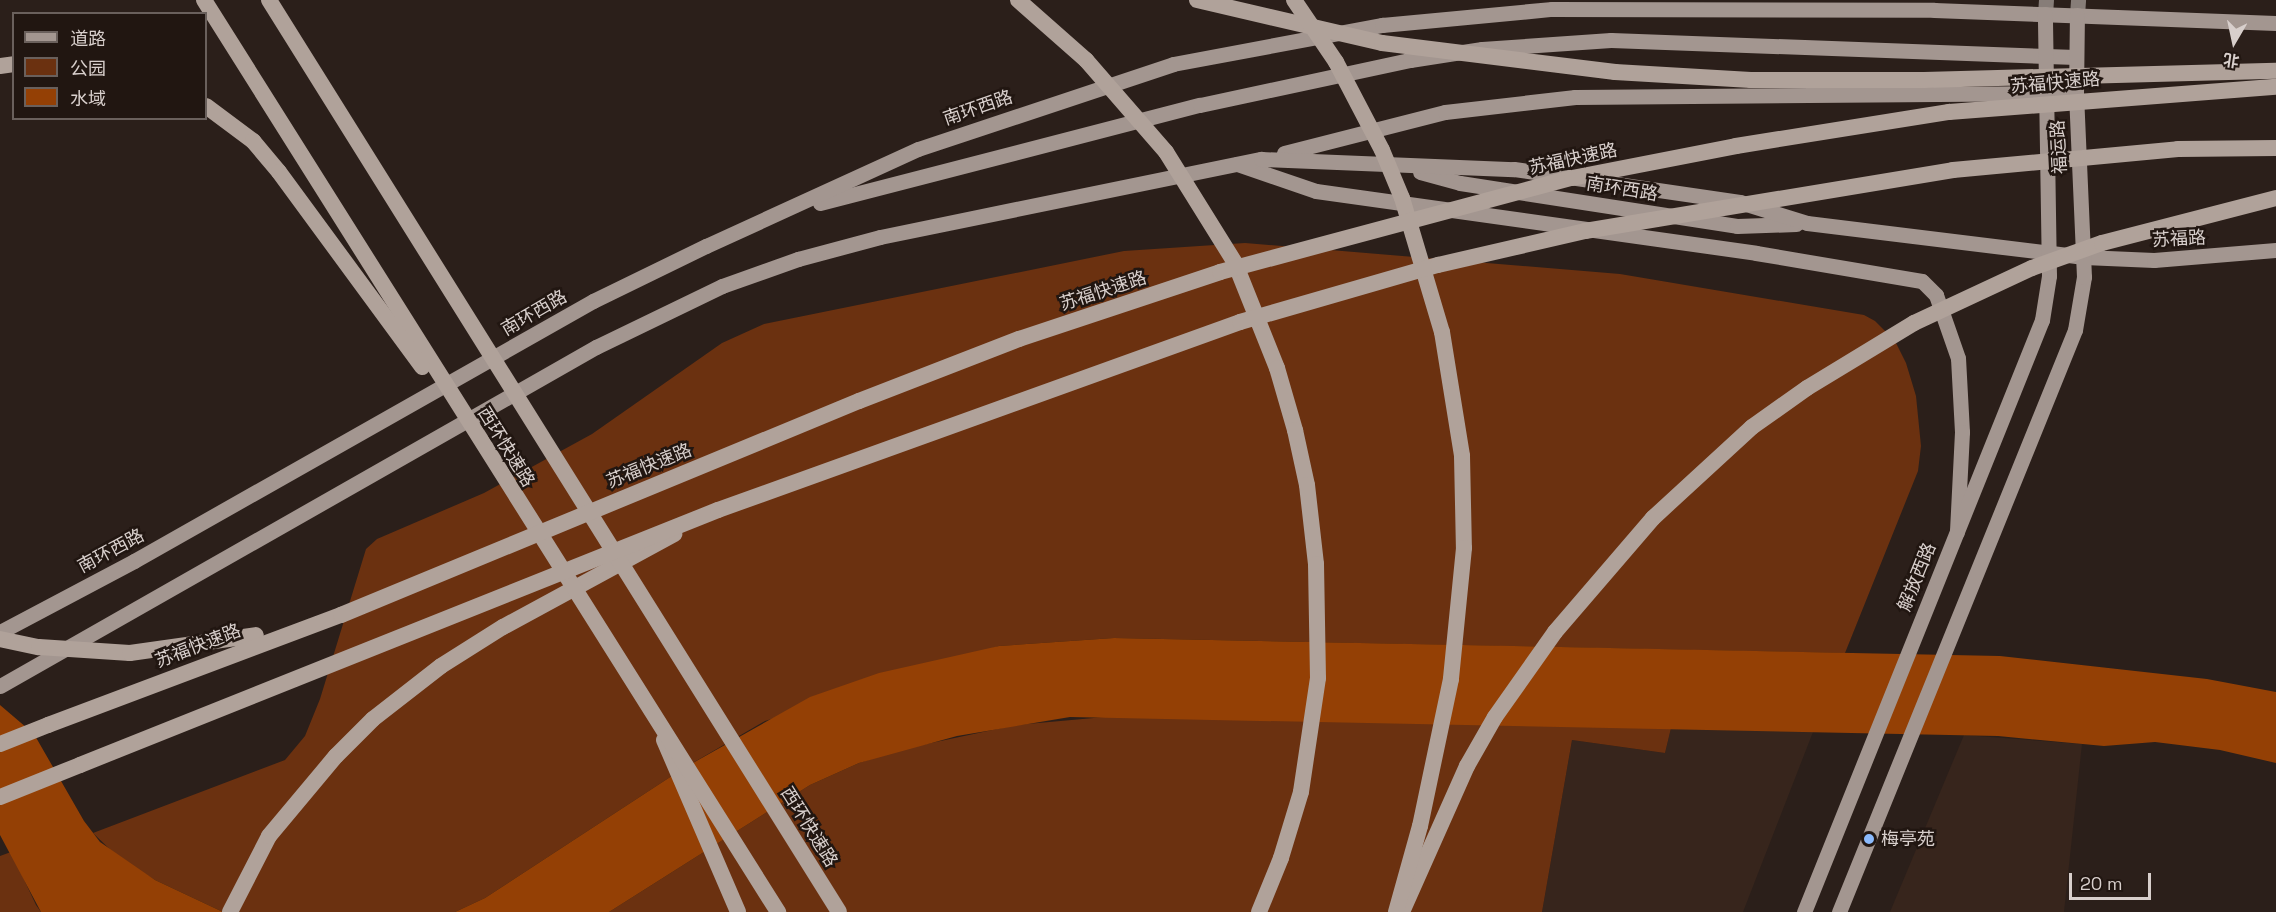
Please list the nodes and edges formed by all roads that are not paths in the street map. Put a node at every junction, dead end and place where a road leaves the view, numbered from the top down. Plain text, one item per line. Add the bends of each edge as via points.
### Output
1 (204, 0) edge
2 (269, 0) edge
3 (1018, 0) edge
4 (1197, 0) edge
5 (1294, 0) edge
6 (2045, 7) edge
7 (2078, 8) edge
8 (2276, 23) edge
9 (2044, 57) junction
10 (2076, 57) junction
11 (2276, 71) edge
12 (2276, 87) edge
13 (2044, 93) junction
14 (2076, 93) junction
15 (207, 107) edge
16 (2276, 148) edge
17 (1261, 159) junction
18 (1237, 164) junction
19 (1397, 166) junction
20 (2276, 198) edge
21 (785, 212) junction
22 (1807, 223) junction
23 (2276, 250) edge
24 (2048, 252) junction
25 (2084, 257) junction
26 (503, 479) junction
27 (718, 510) junction
28 (1956, 532) junction
29 (341, 615) junction
30 (0, 632) edge
31 (0, 639) edge
32 (0, 686) edge
33 (653, 715) junction
34 (0, 744) edge
35 (0, 797) edge
36 (230, 912) edge
37 (738, 912) edge
38 (778, 912) edge
39 (839, 912) edge
40 (1259, 912) edge
41 (1396, 912) edge
42 (1402, 912) edge
43 (1804, 912) edge
44 (1839, 912) edge

1 - 26 highway, 西环快速路, bridge
2 - 39 highway, 西环快速路, bridge
3 - 40 highway, bridge via 1086,60 1166,152 1235,263 1277,368 1295,430 1307,485 1316,564 1317,678 1301,792
4 - 11 highway, bridge via 1382,43 1615,72 1751,80 1924,80
5 - 41 highway, bridge via 1336,62 1402,198 1442,332 1462,456 1464,548 1451,679 1438,751
6 - 7 main road, 南环西路
6 - 9 main road, 福运路
6 - 21 main road, 南环西路 via 1552,9 1382,25 1173,64 918,149
7 - 8 main road
7 - 10 main road, 福运路
9 - 10 main road
9 - 13 main road, 福运路
9 - 21 main road via 1611,40 1482,49 1410,60 1200,105
10 - 14 main road, 福运路
12 - 29 highway, 苏福快速路, bridge via 1949,112 1572,178 1422,215 1220,272 1019,339 848,405
13 - 14 main road
13 - 17 main road via 1575,97 1445,112
13 - 24 main road, 福运路
14 - 25 main road, 福运路
15 - 26 highway, bridge via 253,141 279,172
16 - 27 highway, bridge via 2178,149 1953,170 1585,231 1438,265 1240,322
17 - 18 main road, 南环西路
17 - 19 main road, 南环西路
18 - 28 main road via 1316,191 1756,253 1922,281 1936,295 1958,358 1962,432
18 - 32 main road, 南环西路 via 880,237 798,259 722,286 596,347
19 - 22 main road, 南环西路 via 1460,183 1737,226
19 - 22 main road, 南环西路 via 1514,169 1740,202
20 - 42 highway, bridge via 2102,243 1970,294 1855,357 1752,428 1653,518 1549,641 1495,717 1467,766
21 - 30 main road, 南环西路 via 593,301 134,561
22 - 24 main road, 南环西路
23 - 25 main road, 苏福路 via 2154,260
24 - 25 main road, 南环西路
24 - 28 main road, 解放西路 via 2042,320
25 - 44 main road via 2082,303 2075,330
26 - 33 highway, 西环快速路, bridge
27 - 35 highway, bridge
27 - 36 highway, bridge via 503,627 441,666 373,719 336,756 269,836
28 - 43 main road, 解放西路
29 - 31 highway, bridge via 232,640 130,653 59,650
29 - 34 highway, 苏福快速路, bridge
33 - 37 highway, bridge
33 - 38 highway, 西环快速路, bridge

